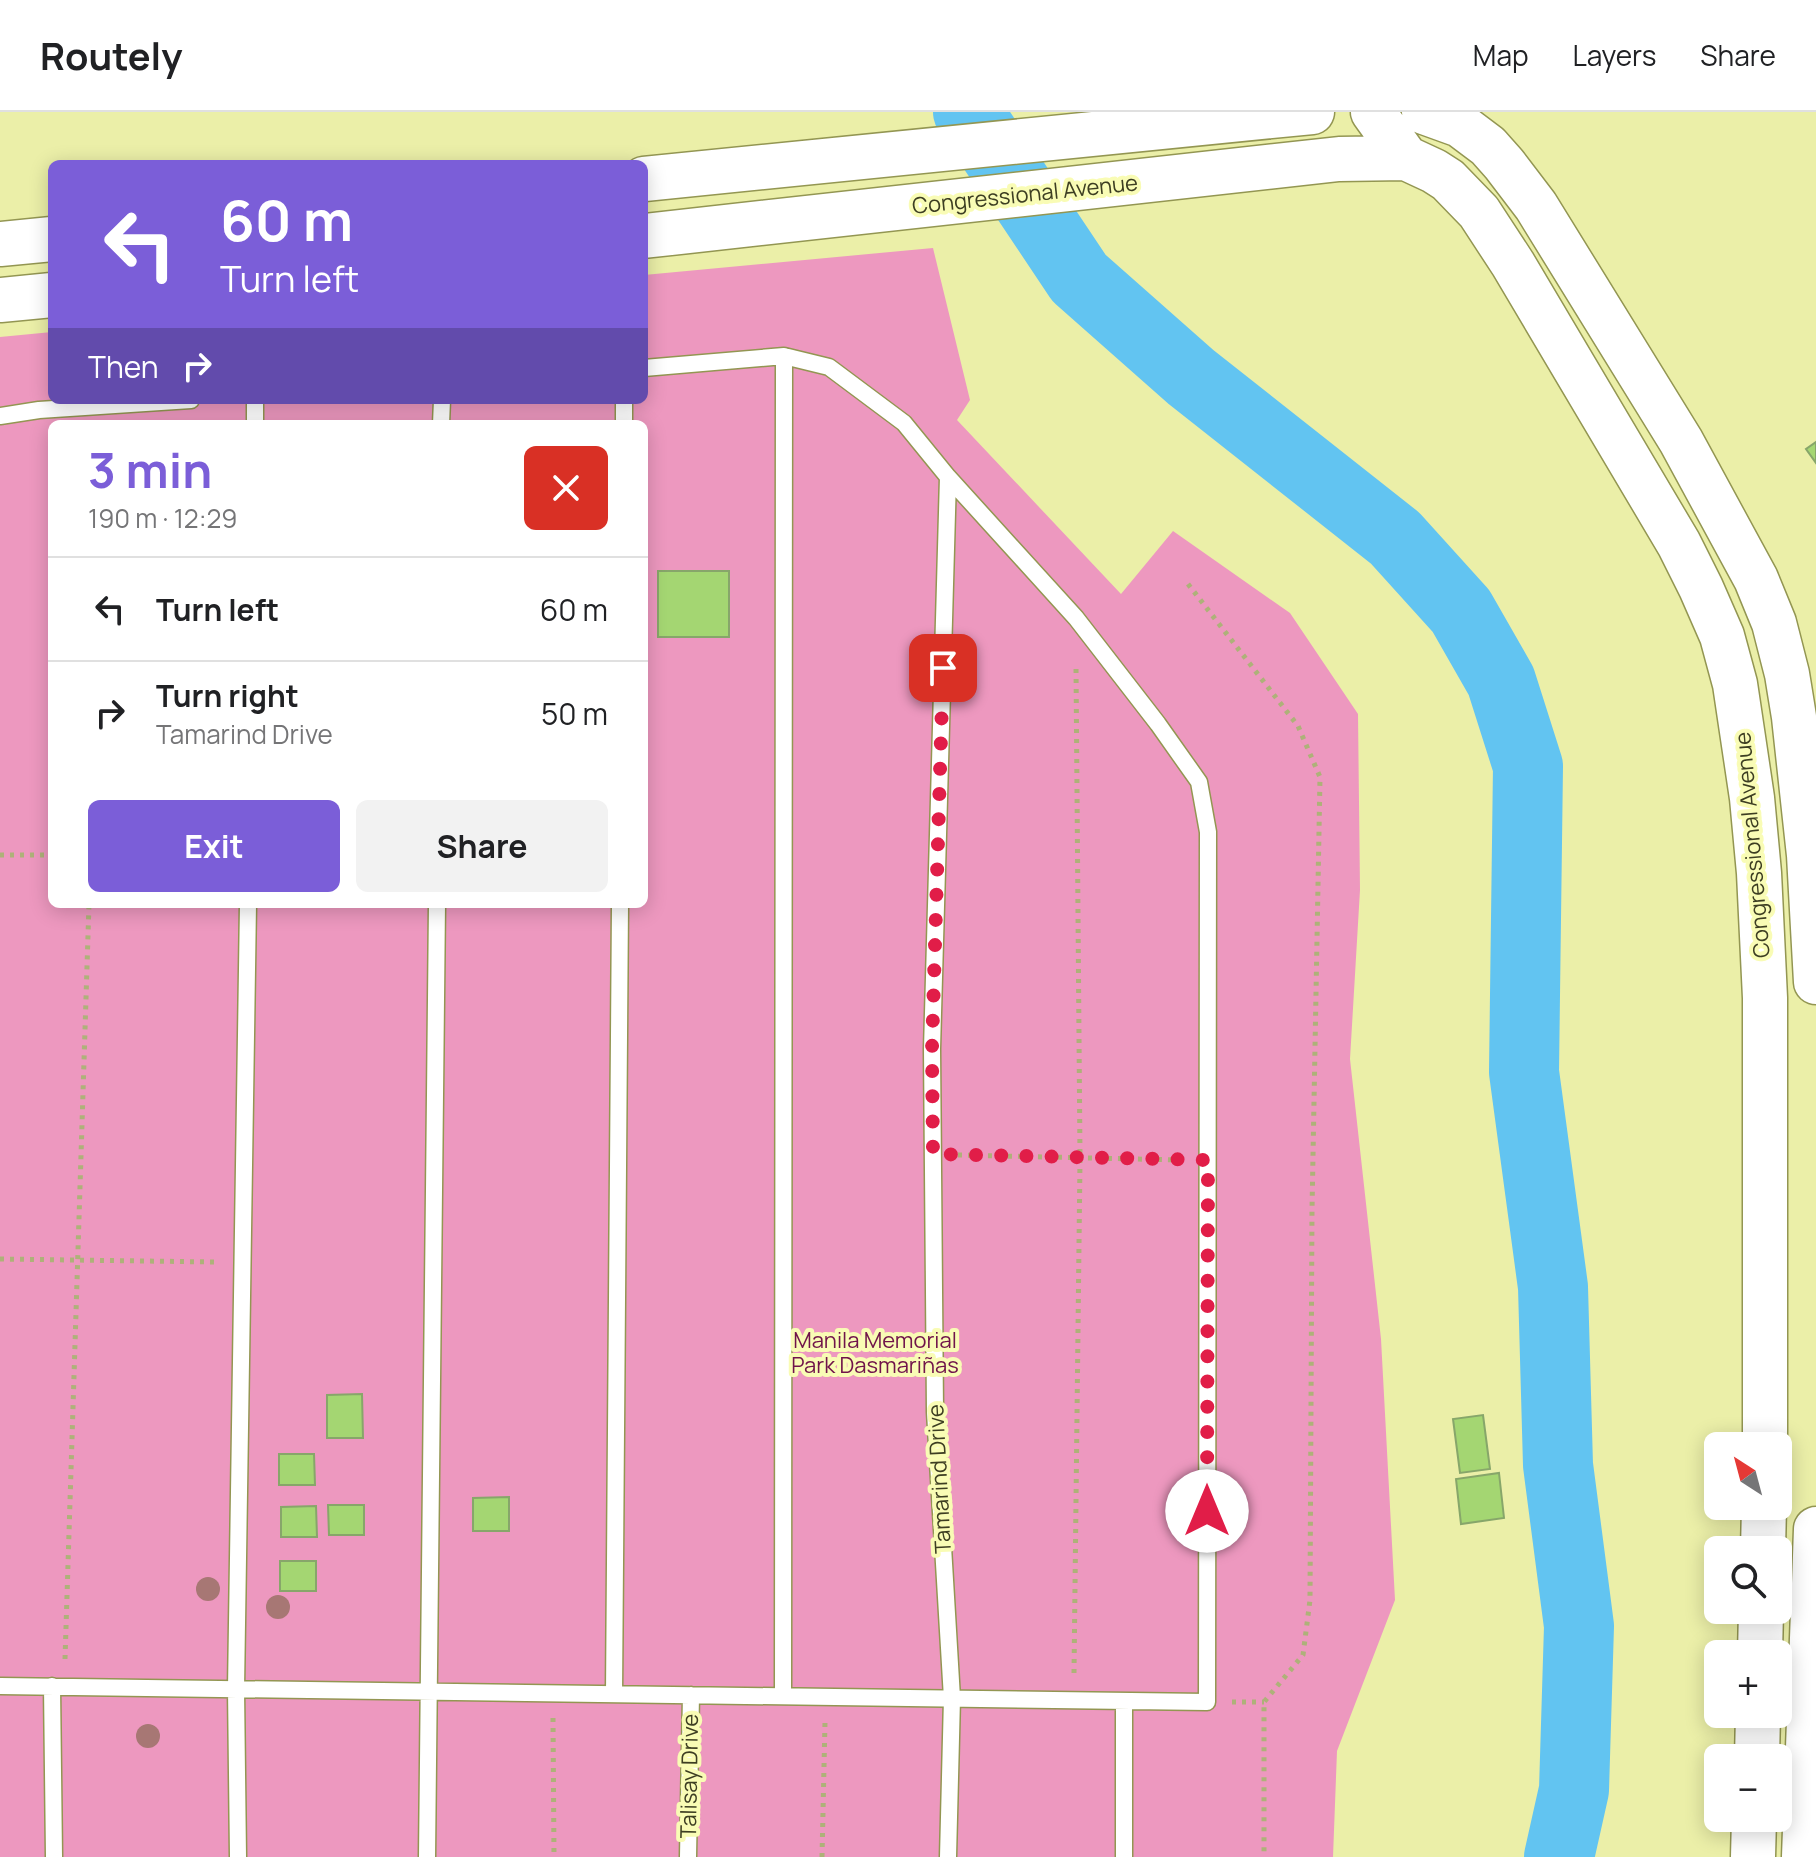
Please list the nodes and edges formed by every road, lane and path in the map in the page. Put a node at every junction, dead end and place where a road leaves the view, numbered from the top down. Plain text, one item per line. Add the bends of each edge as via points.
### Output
1 (1373, 112) edge
2 (1295, 113) edge
3 (1435, 116) edge
4 (1406, 158) junction
5 (705, 173) junction
6 (648, 179) edge
7 (708, 230) junction
8 (648, 236) edge
9 (48, 239) edge
10 (0, 244) edge
11 (48, 295) edge
12 (0, 300) edge
13 (784, 356) junction
14 (648, 368) edge
15 (130, 404) edge
16 (0, 416) edge
17 (948, 477) junction
18 (1188, 584) dead end
19 (1076, 618) junction
20 (0, 855) edge
21 (48, 855) edge
22 (89, 908) edge
23 (248, 908) edge
24 (437, 908) edge
25 (620, 908) edge
26 (1816, 982) edge
27 (933, 1154) junction
28 (1080, 1159) junction
29 (1208, 1160) junction
30 (0, 1259) edge
31 (78, 1260) junction
32 (242, 1262) junction
33 (1765, 1432) edge
34 (1816, 1529) edge
35 (0, 1686) edge
36 (58, 1686) junction
37 (236, 1689) junction
38 (430, 1691) junction
39 (553, 1693) junction
40 (614, 1694) junction
41 (691, 1695) junction
42 (783, 1696) junction
43 (826, 1697) junction
44 (952, 1698) junction
45 (1074, 1700) junction
46 (1124, 1701) junction
47 (1754, 1832) edge
48 (54, 1857) edge
49 (238, 1857) edge
50 (427, 1857) edge
51 (554, 1857) edge
52 (688, 1857) edge
53 (822, 1857) edge
54 (948, 1857) edge
55 (1124, 1857) edge
56 (1264, 1857) edge
57 (1753, 1857) edge
58 (1804, 1857) edge

1 - 4 main road
2 - 5 main road
3 - 4 main road
3 - 26 main road via 1460,125 1488,146 1536,206 1681,441 1756,579 1774,623 1794,717
4 - 7 main road, Congressional Avenue via 1339,159
4 - 33 main road, Congressional Avenue via 1448,180 1497,238 1679,544 1722,636 1745,744 1759,873 1765,998
5 - 6 main road
5 - 7 main road
7 - 8 main road, Congressional Avenue
9 - 10 main road
11 - 12 main road
13 - 14 lane
13 - 17 lane via 829,367 904,423
13 - 42 lane
15 - 16 lane
17 - 19 lane
17 - 27 lane, Tamarind Drive
18 - 56 path via 1298,726 1320,777 1310,1600 1303,1655 1264,1702
19 - 28 path
19 - 29 lane via 1199,782 1208,832
20 - 21 path
22 - 31 path
23 - 32 lane
24 - 38 lane
25 - 40 lane
27 - 28 path
27 - 44 lane, Tamarind Drive via 935,1412
28 - 29 path
28 - 45 path
29 - 46 lane via 1207,1702
30 - 31 path
31 - 32 path
31 - 36 path
32 - 37 lane
34 - 58 main road
35 - 36 lane
36 - 37 lane
36 - 48 lane
37 - 38 lane
37 - 49 lane
38 - 39 lane
38 - 50 lane
39 - 40 lane
39 - 51 path
40 - 41 lane
41 - 42 lane
41 - 52 lane, Talisay Drive
42 - 43 lane
43 - 44 lane
43 - 53 path
44 - 45 lane
44 - 54 lane, Tamarind Drive
45 - 46 lane
46 - 55 lane
47 - 57 main road

